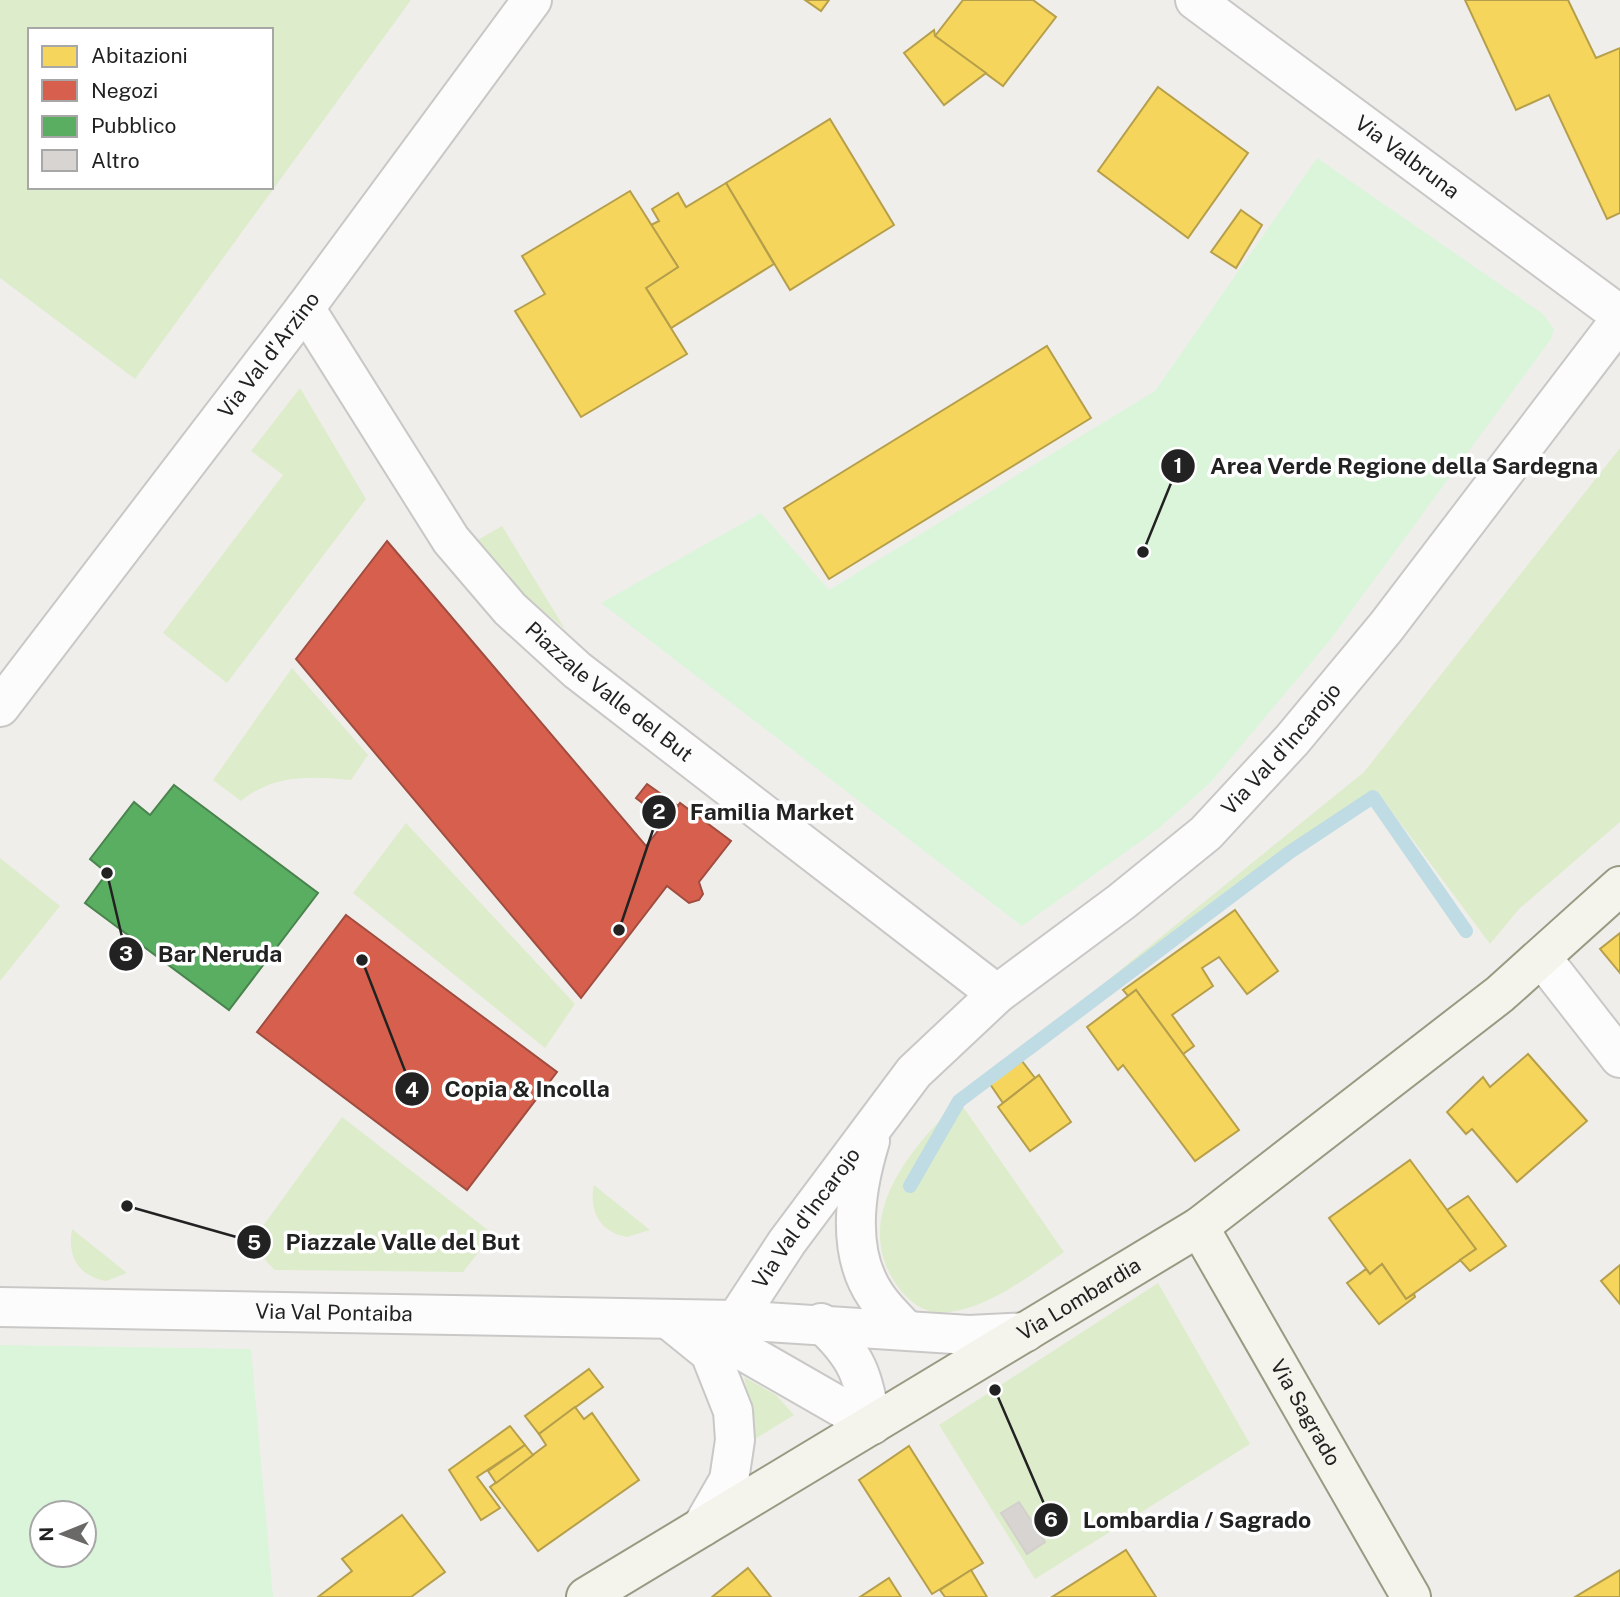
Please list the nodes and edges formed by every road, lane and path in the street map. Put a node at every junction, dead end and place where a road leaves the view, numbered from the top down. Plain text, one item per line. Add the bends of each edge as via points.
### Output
1 (532, 0) edge
2 (1195, 0) edge
3 (305, 308) junction
4 (1620, 315) edge
5 (1620, 320) edge
6 (0, 706) edge
7 (1620, 886) edge
8 (1542, 958) junction
9 (997, 993) junction
10 (1620, 1058) edge
11 (878, 1116) junction
12 (1199, 1227) junction
13 (856, 1234) junction
14 (0, 1307) edge
15 (668, 1319) junction
16 (821, 1323) junction
17 (905, 1329) junction
18 (730, 1330) junction
19 (1026, 1332) junction
20 (872, 1425) junction
21 (702, 1527) junction
22 (586, 1597) edge
23 (1411, 1597) edge

1 - 3 street, Via Val d'Arzino
2 - 4 street, Via Valbruna
3 - 6 street, Via Val d'Arzino
3 - 9 street, Piazzale Valle del But via 451,540 510,610 577,670
5 - 9 street, Via Val d'Incarojo via 1386,627 1206,833
7 - 8 street, Via Lombardia
8 - 10 street
8 - 12 street, Via Lombardia
9 - 11 street, Via Val d'Incarojo via 914,1072
11 - 13 street, Via Val d'Incarojo via 861,1170
11 - 18 street, Via Val d'Incarojo
12 - 19 street, Via Lombardia
12 - 23 street, Via Sagrado
13 - 16 street, Via Val d'Incarojo via 852,1277
13 - 17 street, Via Val d'Incarojo via 875,1296
14 - 15 street, Via Val Pontaiba
15 - 18 street, Via Val Pontaiba
15 - 21 street via 710,1353 733,1411 735,1440 729,1480
16 - 17 street, Via Val Pontaiba
16 - 18 street, Via Val Pontaiba
16 - 20 street via 847,1347 863,1382
17 - 19 street, Via Val Pontaiba via 969,1335
18 - 20 street, Via Val Pontaiba
19 - 20 street, Via Lombardia
20 - 21 street, Via Lombardia
21 - 22 street, Via Lombardia

